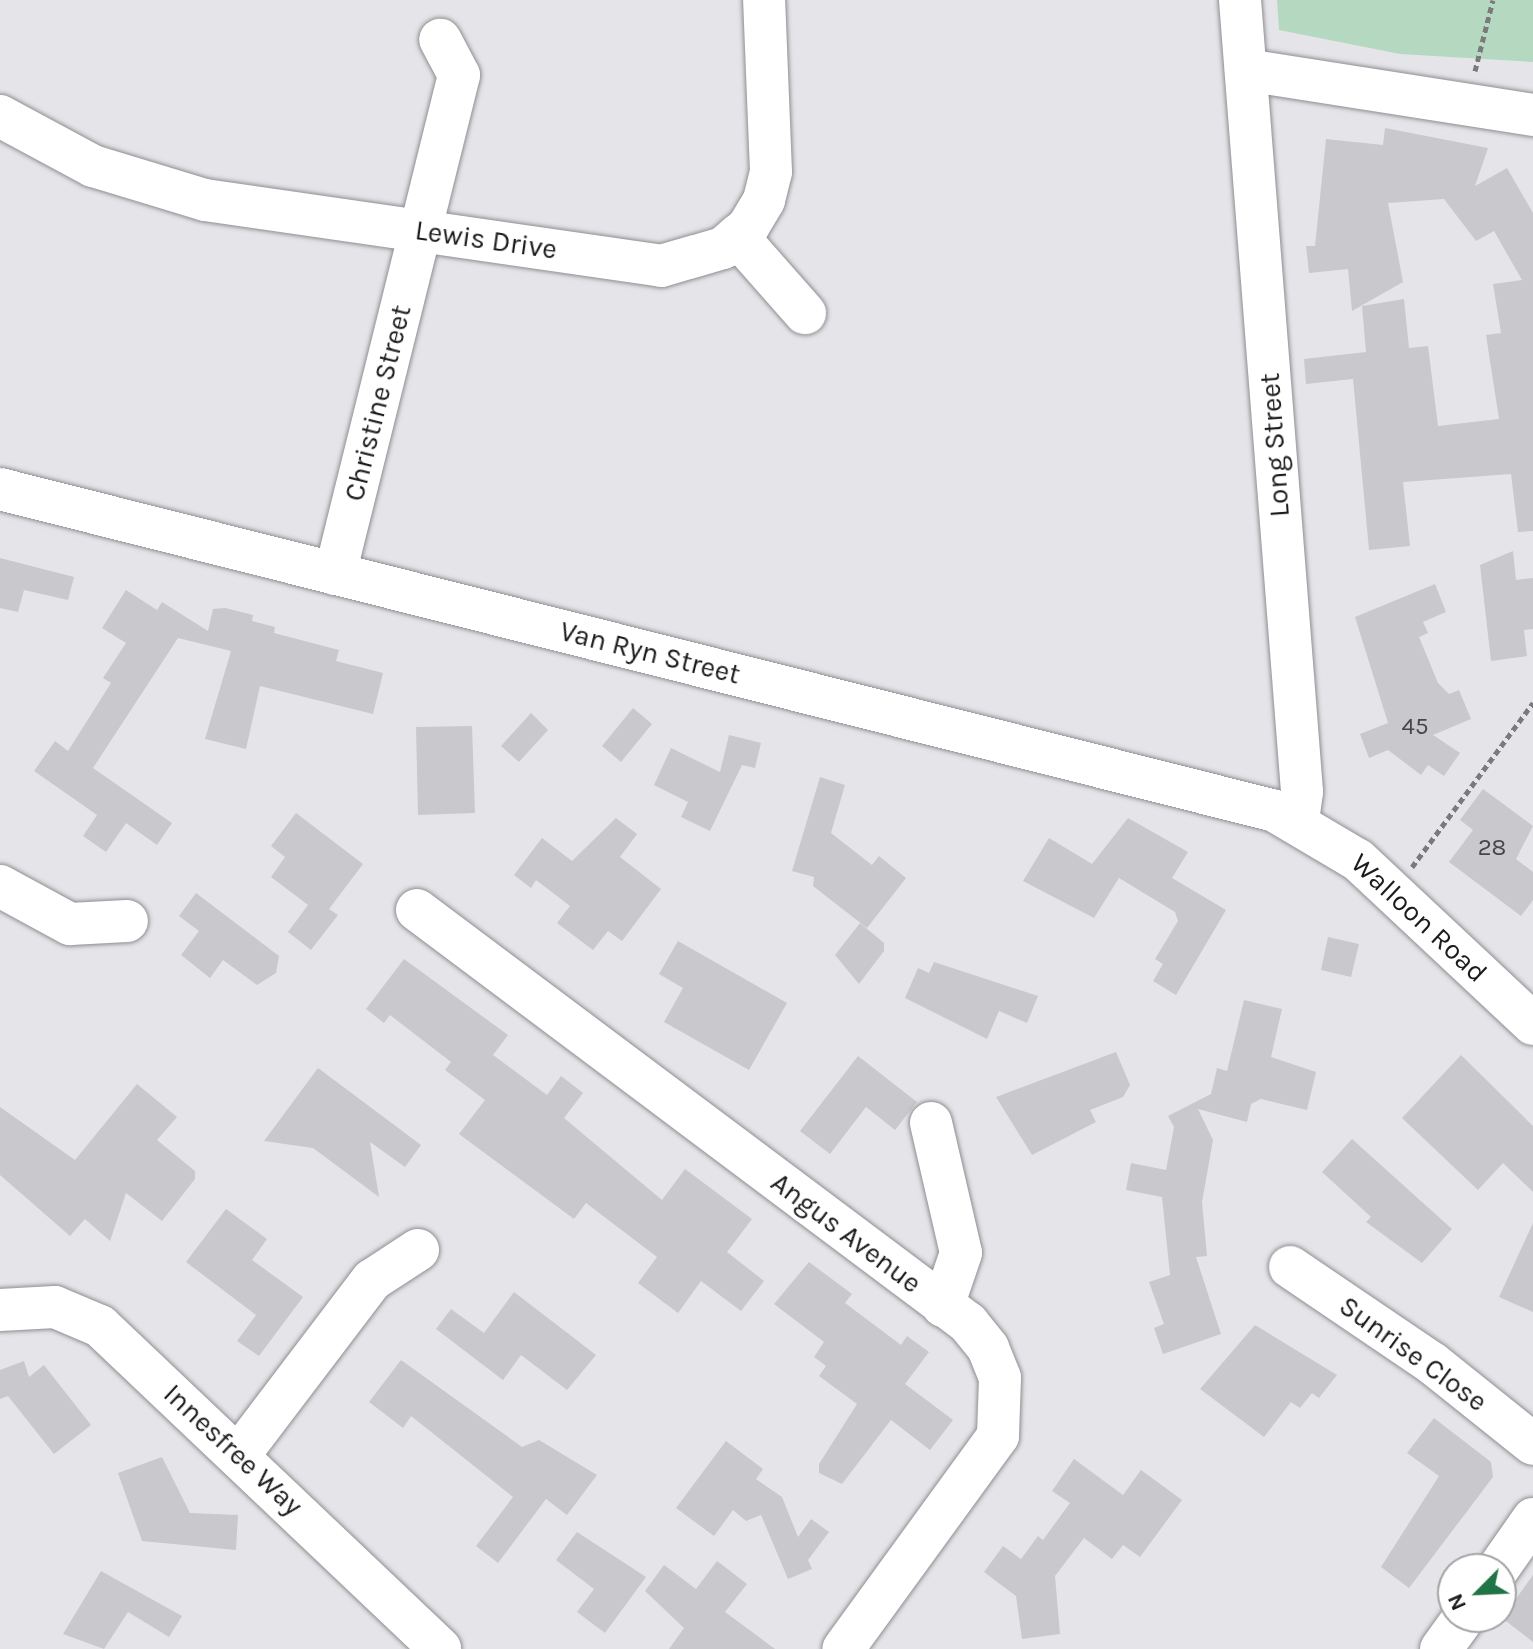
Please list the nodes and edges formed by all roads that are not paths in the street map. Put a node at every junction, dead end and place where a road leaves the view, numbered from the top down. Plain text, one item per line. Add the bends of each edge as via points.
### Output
1 (764, 0) edge
2 (1240, 0) edge
3 (440, 40) dead end
4 (1246, 70) junction
5 (1533, 115) edge
6 (0, 116) edge
7 (420, 231) junction
8 (737, 236) junction
9 (805, 313) dead end
10 (0, 489) edge
11 (335, 574) junction
12 (1298, 820) junction
13 (0, 886) edge
14 (417, 910) dead end
15 (127, 921) dead end
16 (1533, 1024) edge
17 (931, 1123) dead end
18 (418, 1250) dead end
19 (1290, 1267) dead end
20 (943, 1306) junction
21 (0, 1310) edge
22 (1533, 1444) edge
23 (239, 1455) junction
24 (1533, 1519) edge
25 (1509, 1553) edge
26 (440, 1649) edge
27 (843, 1649) edge

1 - 8 street, Lewis Drive via 771,172 764,200
2 - 4 street, Long Street
3 - 7 street, Christine Street via 459,75
4 - 5 street
4 - 12 street, Long Street via 1302,792
6 - 7 street, Lewis Drive via 93,166 167,191
7 - 8 street, Lewis Drive via 661,266 694,259
7 - 11 street, Christine Street
8 - 9 street
10 - 11 street, Van Ryn Street
11 - 12 street, Van Ryn Street
12 - 16 street, Walloon Road via 1394,892
13 - 15 street via 70,924
14 - 20 street, Angus Avenue
17 - 20 street via 961,1253
18 - 23 street via 372,1280
19 - 22 street, Sunrise Close via 1432,1363
20 - 27 street, Angus Avenue via 988,1348 1000,1378 998,1436
21 - 23 street, Innesfree Way via 55,1307 100,1326
23 - 26 street, Innesfree Way
24 - 25 street

